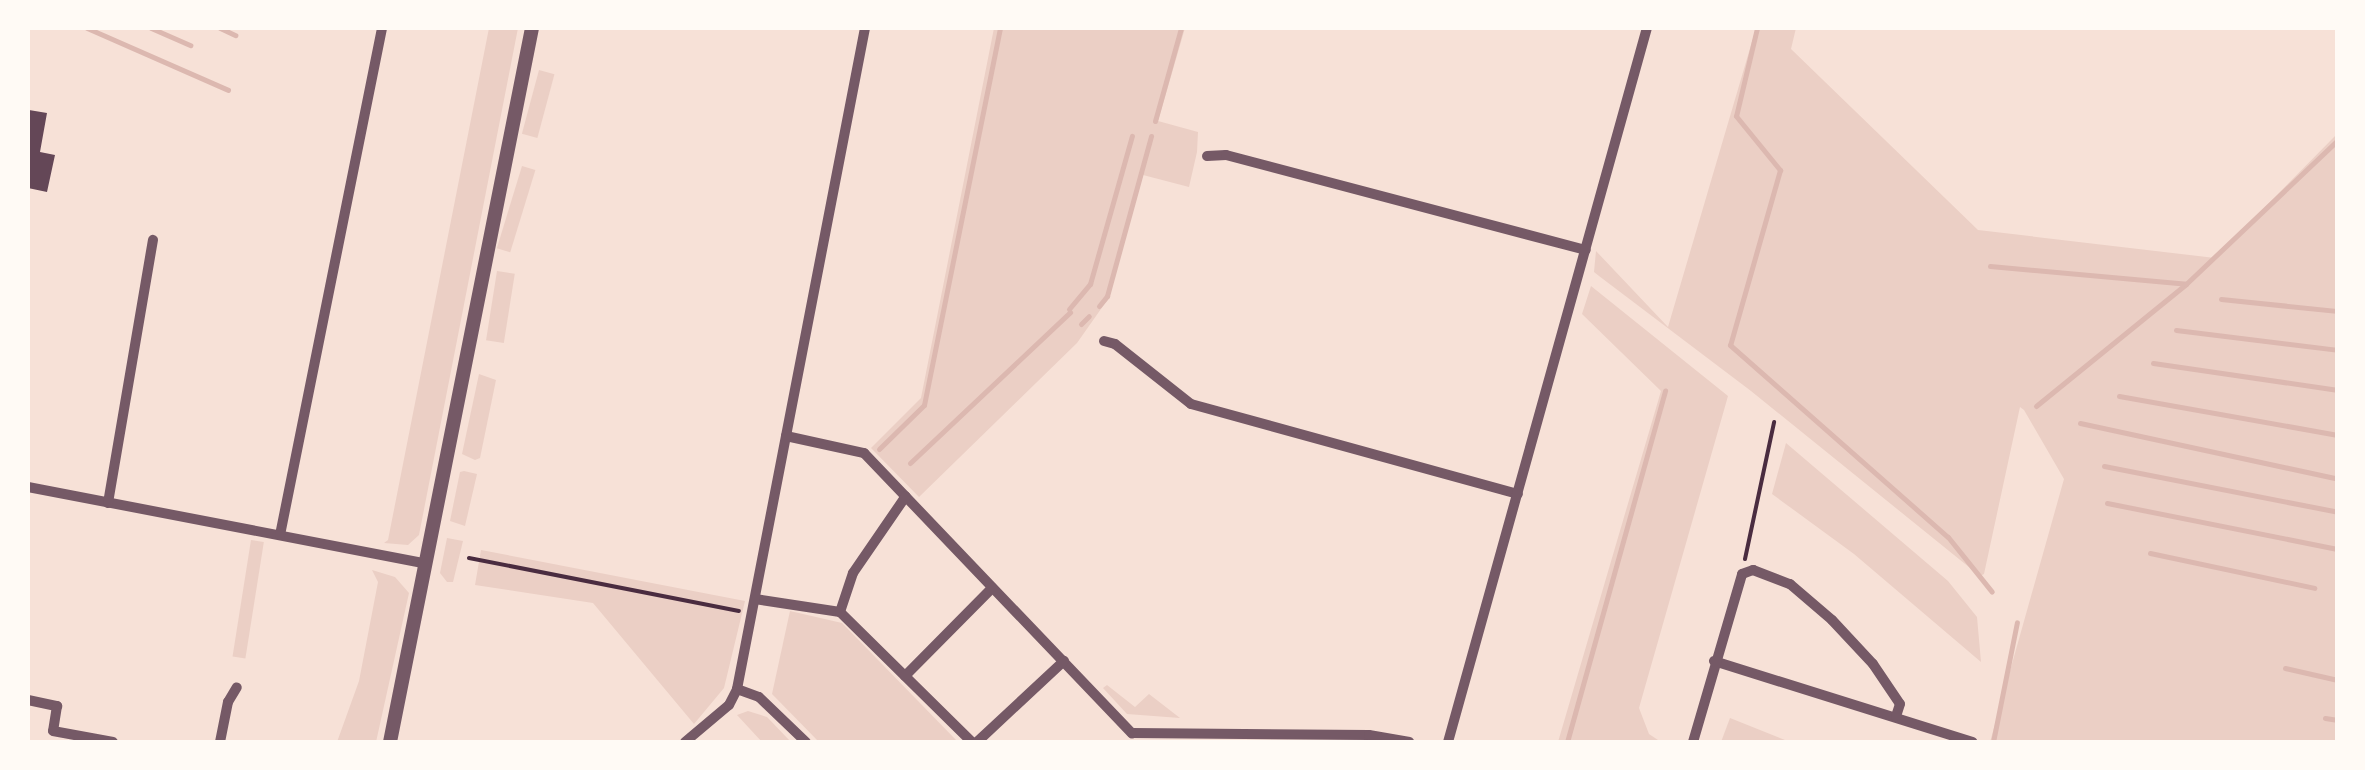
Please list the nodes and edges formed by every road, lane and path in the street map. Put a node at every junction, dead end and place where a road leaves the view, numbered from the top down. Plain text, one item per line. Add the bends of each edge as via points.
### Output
1 (382, 28) edge
2 (532, 28) edge
3 (865, 28) edge
4 (1647, 28) edge
5 (1207, 156) dead end
6 (153, 240) dead end
7 (1586, 250) junction
8 (1104, 341) dead end
9 (1774, 422) dead end
10 (786, 436) junction
11 (28, 487) edge
12 (1518, 494) junction
13 (906, 496) junction
14 (108, 503) junction
15 (280, 535) junction
16 (469, 558) dead end
17 (427, 564) junction
18 (1742, 574) junction
19 (992, 588) junction
20 (754, 599) junction
21 (752, 612) junction
22 (840, 612) junction
23 (1064, 661) junction
24 (1714, 661) junction
25 (905, 676) junction
26 (236, 687) dead end
27 (737, 690) junction
28 (28, 700) edge
29 (1896, 716) junction
30 (1133, 739) edge
31 (113, 742) edge
32 (220, 742) edge
33 (390, 742) edge
34 (685, 742) edge
35 (806, 742) edge
36 (974, 742) edge
37 (1409, 742) edge
38 (1448, 742) edge
39 (1693, 742) edge
40 (1973, 742) edge

1 - 15 street
2 - 17 street
3 - 10 street
4 - 7 street
5 - 7 street via 1226,155
6 - 14 street
7 - 12 street
8 - 12 street via 1191,404
9 - 18 path
10 - 13 street via 864,453
10 - 20 street
11 - 14 street
12 - 38 street
13 - 19 street
13 - 22 street via 854,573
14 - 15 street
15 - 17 street
16 - 21 path
17 - 33 street
18 - 24 street
18 - 29 street via 1752,570 1790,584 1832,620 1900,704
19 - 23 street
19 - 25 street
20 - 21 street
20 - 22 street
21 - 27 street
22 - 25 street
23 - 30 street
23 - 36 street
24 - 29 street
24 - 39 street
25 - 36 street
26 - 32 street
27 - 34 street
27 - 35 street via 760,697
28 - 31 street via 57,706 52,731
29 - 40 street
30 - 37 street via 1160,731 1368,735

